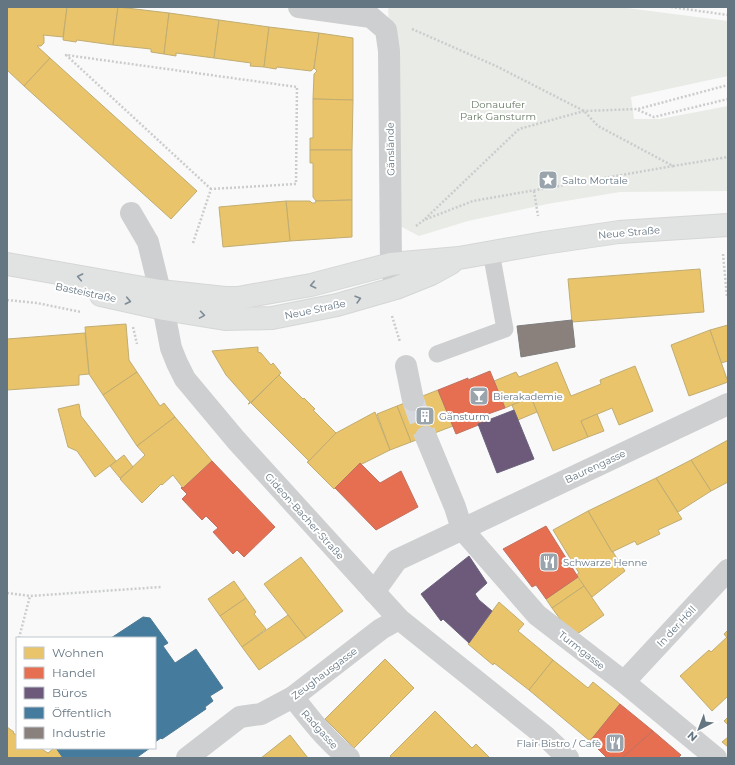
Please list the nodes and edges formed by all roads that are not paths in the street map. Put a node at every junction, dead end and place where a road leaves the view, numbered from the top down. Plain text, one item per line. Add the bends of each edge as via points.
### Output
1 (299, 7) edge
2 (131, 213) dead end
3 (728, 225) edge
4 (491, 252) junction
5 (391, 254) junction
6 (459, 258) junction
7 (7, 264) edge
8 (7, 278) edge
9 (396, 288) junction
10 (162, 300) junction
11 (438, 354) dead end
12 (406, 366) dead end
13 (413, 400) tunnel mouth
14 (728, 404) edge
15 (426, 437) tunnel mouth
16 (462, 529) junction
17 (728, 570) edge
18 (374, 592) junction
19 (399, 619) junction
20 (624, 682) junction
21 (293, 697) junction
22 (187, 758) edge
23 (349, 758) edge
24 (568, 758) edge
25 (716, 758) edge

1 - 5 street, Gänslände via 379,23 389,50
2 - 10 street, Gideon-Bacher-Straße via 148,242
3 - 4 street, Neue Straße via 619,232
4 - 6 street, Neue Straße
4 - 11 lane via 505,329
5 - 6 street, Neue Straße
5 - 9 street, Gänslände
5 -> 10 street, Neue Straße via 311,285 238,298
6 - 9 street, Neue Straße via 431,274
10 -> 7 street, Basteistraße
8 -> 10 street, Basteistraße
10 -> 9 street, Neue Straße via 225,319 272,318 337,305
10 - 18 street, Gideon-Bacher-Straße via 171,348 185,379 236,440
12 - 13 street
14 - 16 street, Baurengasse
15 - 16 street
16 - 18 street via 397,560
16 - 20 street, Turmgasse via 537,615
17 - 20 street, In der Höll
18 - 19 street, Gideon-Bacher-Straße
19 - 21 street, Zeughausgasse via 381,629
19 - 24 street, Gideon-Bacher-Straße via 545,736
20 - 25 street, Turmgasse
21 - 22 street, Zeughausgasse via 261,714 240,718
21 - 23 street, Radgasse via 336,748

